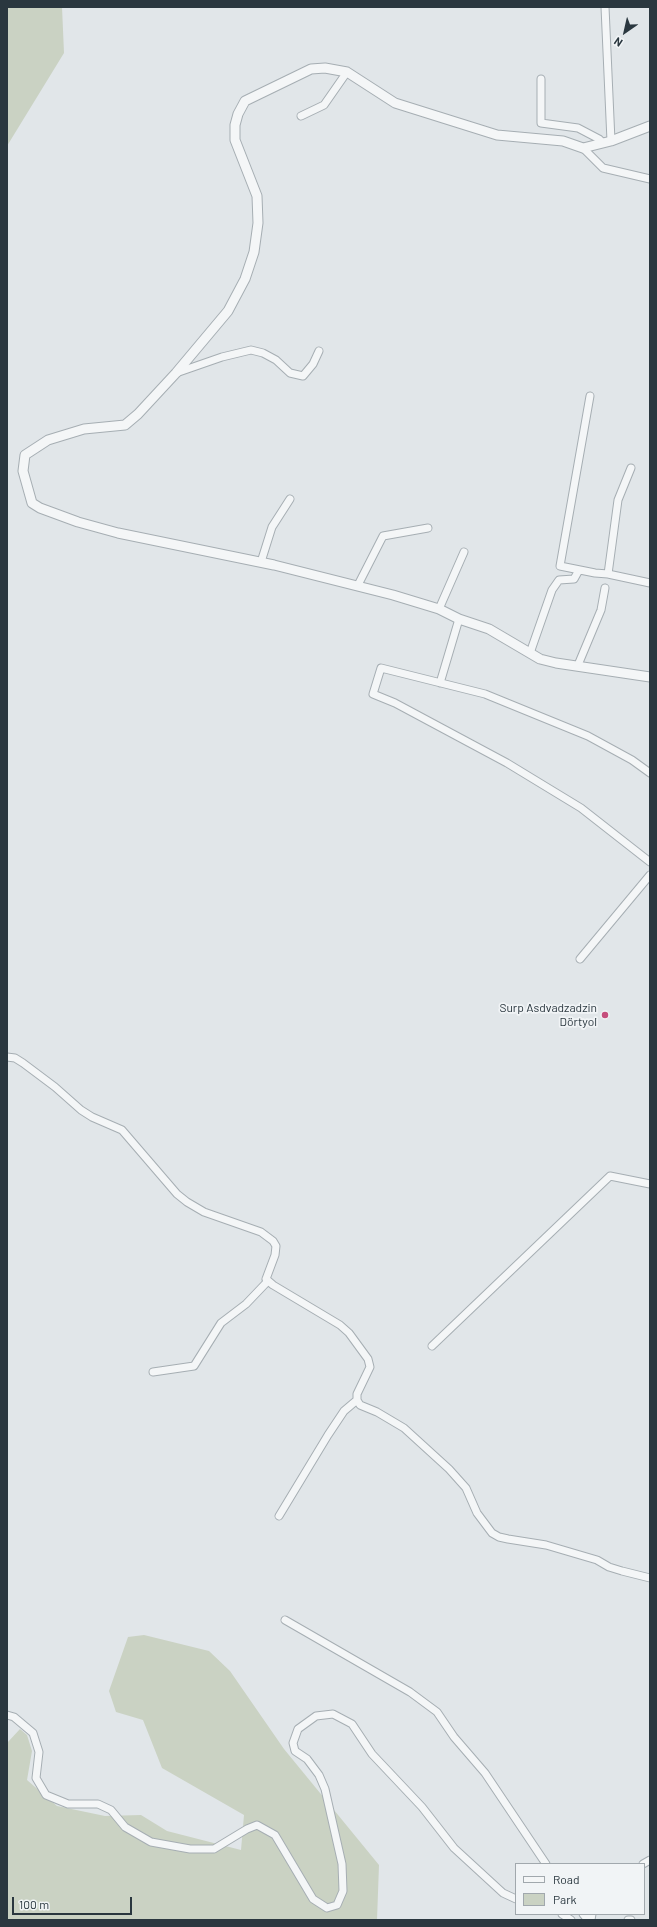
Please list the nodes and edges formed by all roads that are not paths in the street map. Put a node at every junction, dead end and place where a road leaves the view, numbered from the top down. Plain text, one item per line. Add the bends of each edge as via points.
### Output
1 (604, 7) edge
2 (347, 72) junction
3 (541, 79) dead end
4 (301, 116) dead end
5 (650, 126) edge
6 (607, 142) junction
7 (583, 148) junction
8 (650, 179) edge
9 (319, 351) dead end
10 (176, 373) junction
11 (590, 396) dead end
12 (631, 468) dead end
13 (290, 499) dead end
14 (428, 528) dead end
15 (464, 552) dead end
16 (261, 562) junction
17 (579, 570) junction
18 (608, 574) junction
19 (650, 583) edge
20 (358, 585) junction
21 (605, 588) dead end
22 (439, 609) junction
23 (459, 618) junction
24 (530, 653) junction
25 (578, 666) junction
26 (650, 677) edge
27 (440, 683) junction
28 (650, 773) edge
29 (650, 862) edge
30 (650, 875) edge
31 (580, 959) dead end
32 (7, 1057) edge
33 (650, 1184) edge
34 (266, 1279) junction
35 (432, 1346) dead end
36 (154, 1372) dead end
37 (357, 1400) junction
38 (279, 1516) dead end
39 (650, 1578) edge
40 (285, 1620) dead end
41 (7, 1715) edge
42 (545, 1863) edge
43 (515, 1899) edge

1 - 6 street
2 - 4 street via 324,105
2 - 7 street via 396,103 497,135 563,141
2 - 10 street via 326,68 311,69 245,101 235,125 236,140 257,196 258,222 254,252 245,279 228,311
3 - 6 street via 541,123 578,128
5 - 6 street
6 - 7 street
7 - 8 street via 603,168
9 - 10 street via 303,376 290,373 276,360 251,350
10 - 16 street via 125,425 84,428 48,440 25,455 23,471 32,503 78,522 118,533
11 - 17 street via 560,566
12 - 18 street via 618,500
13 - 16 street via 272,527
14 - 20 street via 383,536
15 - 22 street
16 - 20 street
17 - 18 street
17 - 24 street via 574,579 559,580 552,590
18 - 19 street
20 - 22 street
21 - 25 street via 601,610
22 - 23 street
23 - 24 street via 489,629
23 - 27 street
24 - 25 street via 545,660
25 - 26 street
27 - 28 street via 485,694 545,717 626,756
27 - 29 street via 380,668 373,694 395,703 514,767 581,808
30 - 31 street
32 - 34 street via 24,1063 92,1118 122,1130 177,1194 187,1202 204,1212 268,1236 276,1246
33 - 35 street via 610,1176
34 - 36 street via 267,1282 246,1304 221,1323 194,1366
34 - 37 street via 340,1325 360,1347 370,1367 359,1388
37 - 38 street via 344,1411
37 - 39 street via 360,1405 404,1428 449,1469 466,1488 477,1513 492,1533 508,1540 546,1544 597,1560 609,1567
40 - 42 street via 410,1692 437,1712 454,1737 485,1773
41 - 43 street via 14,1717 34,1733 39,1752 36,1778 46,1795 68,1804 98,1804 111,1810 125,1827 151,1842 190,1849 214,1849 257,1825 275,1835 313,1899 327,1908 337,1905 343,1891 342,1864 325,1789 319,1775 307,1759 295,1751 293,1743 298,1729 316,1716 333,1714 352,1724 372,1754 422,1806 454,1848 503,1893

